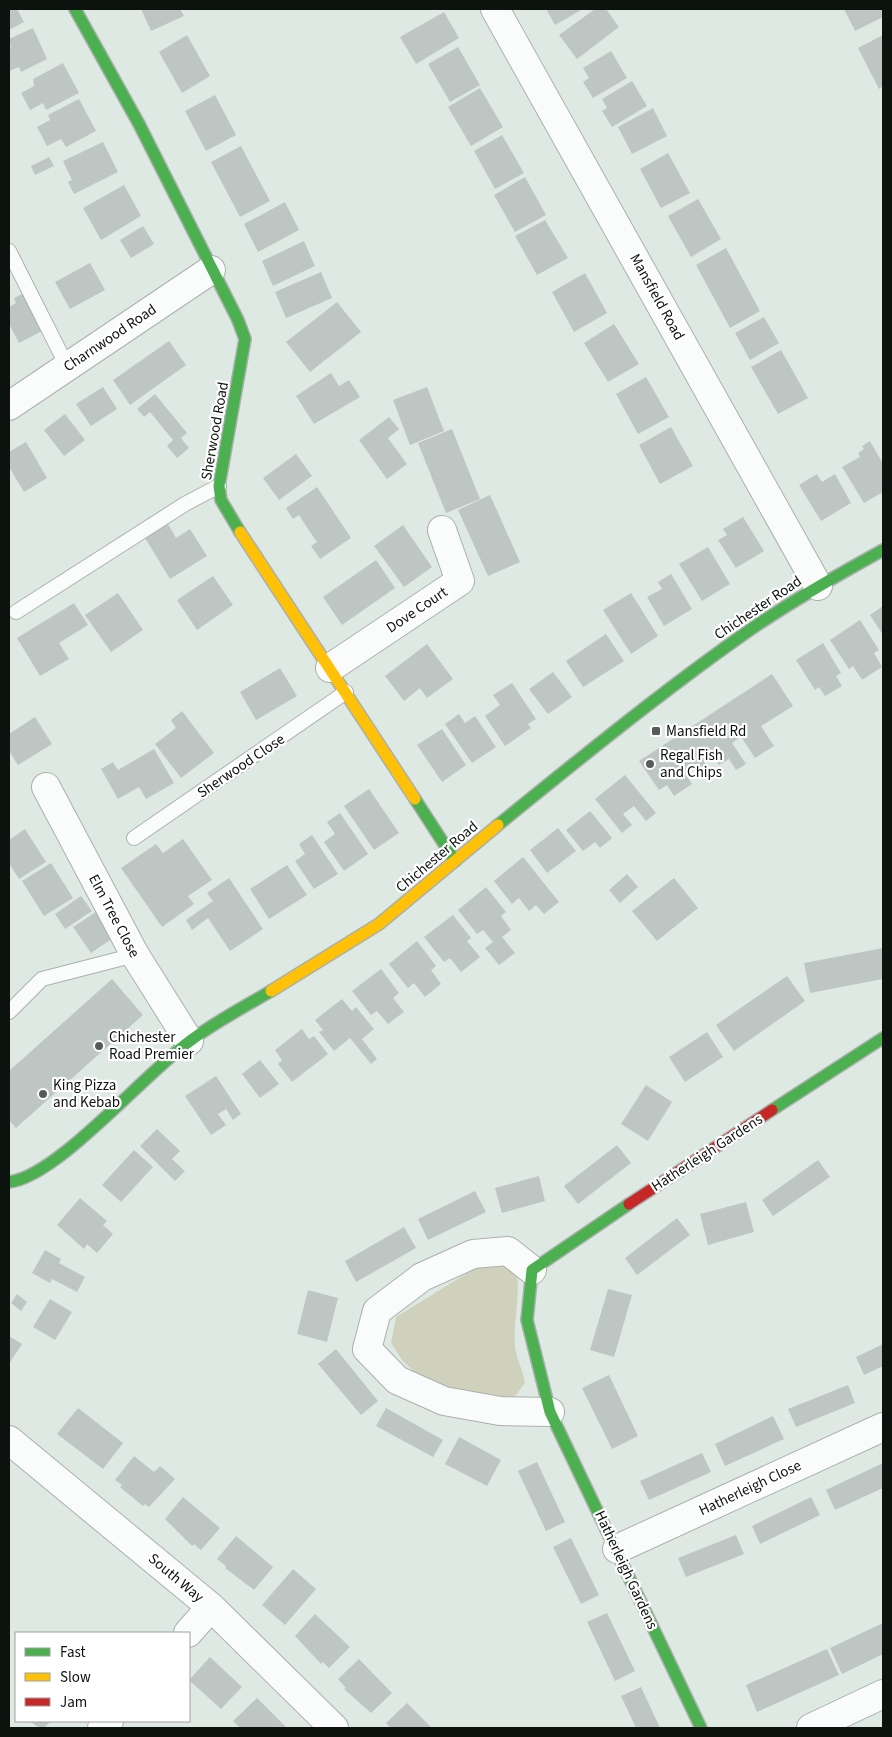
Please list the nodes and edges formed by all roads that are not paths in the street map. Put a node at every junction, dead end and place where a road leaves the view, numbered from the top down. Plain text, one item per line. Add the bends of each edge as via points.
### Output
1 (75, 9) edge
2 (495, 9) edge
3 (9, 251) edge
4 (211, 270) junction
5 (67, 366) junction
6 (9, 406) edge
7 (219, 486) junction
8 (442, 530) dead end
9 (883, 550) edge
10 (818, 586) junction
11 (16, 612) dead end
12 (330, 668) junction
13 (346, 692) junction
14 (46, 787) dead end
15 (134, 838) dead end
16 (455, 861) junction
17 (135, 955) junction
18 (9, 1012) edge
19 (883, 1038) edge
20 (189, 1041) junction
21 (9, 1182) edge
22 (532, 1270) junction
23 (550, 1412) junction
24 (883, 1427) edge
25 (9, 1440) edge
26 (617, 1549) junction
27 (211, 1607) junction
28 (189, 1632) edge
29 (883, 1694) edge
30 (334, 1728) edge
31 (701, 1728) edge
32 (811, 1728) edge

1 - 4 street, Sherwood Road via 160,163
2 - 10 street, Mansfield Road
3 - 5 lane
4 - 5 street, Charnwood Road
4 - 7 street, Sherwood Road via 245,338
5 - 6 street, Charnwood Road
7 - 11 lane via 185,504
7 - 12 street, Sherwood Road via 228,516
8 - 12 street, Dove Court via 460,581
9 - 10 street, Chichester Road
10 - 16 street, Chichester Road via 744,634 672,687
12 - 13 street, Sherwood Road
13 - 15 lane, Sherwood Close
13 - 16 street, Sherwood Road
14 - 17 street, Elm Tree Close
16 - 20 street, Chichester Road via 379,924
17 - 18 lane via 42,979
17 - 20 street, Elm Tree Close
19 - 22 street, Hatherleigh Gardens
20 - 21 street, Chichester Road via 56,1158 18,1182
22 - 23 street, Hatherleigh Gardens via 527,1320
22 - 23 street via 508,1251 473,1254 422,1277 377,1312 366,1349 397,1380 444,1401 500,1410
23 - 26 street, Hatherleigh Gardens
24 - 26 street, Hatherleigh Close
25 - 27 street, South Way
26 - 31 street, Hatherleigh Gardens
27 - 28 street
27 - 30 street, South Way
29 - 32 street

